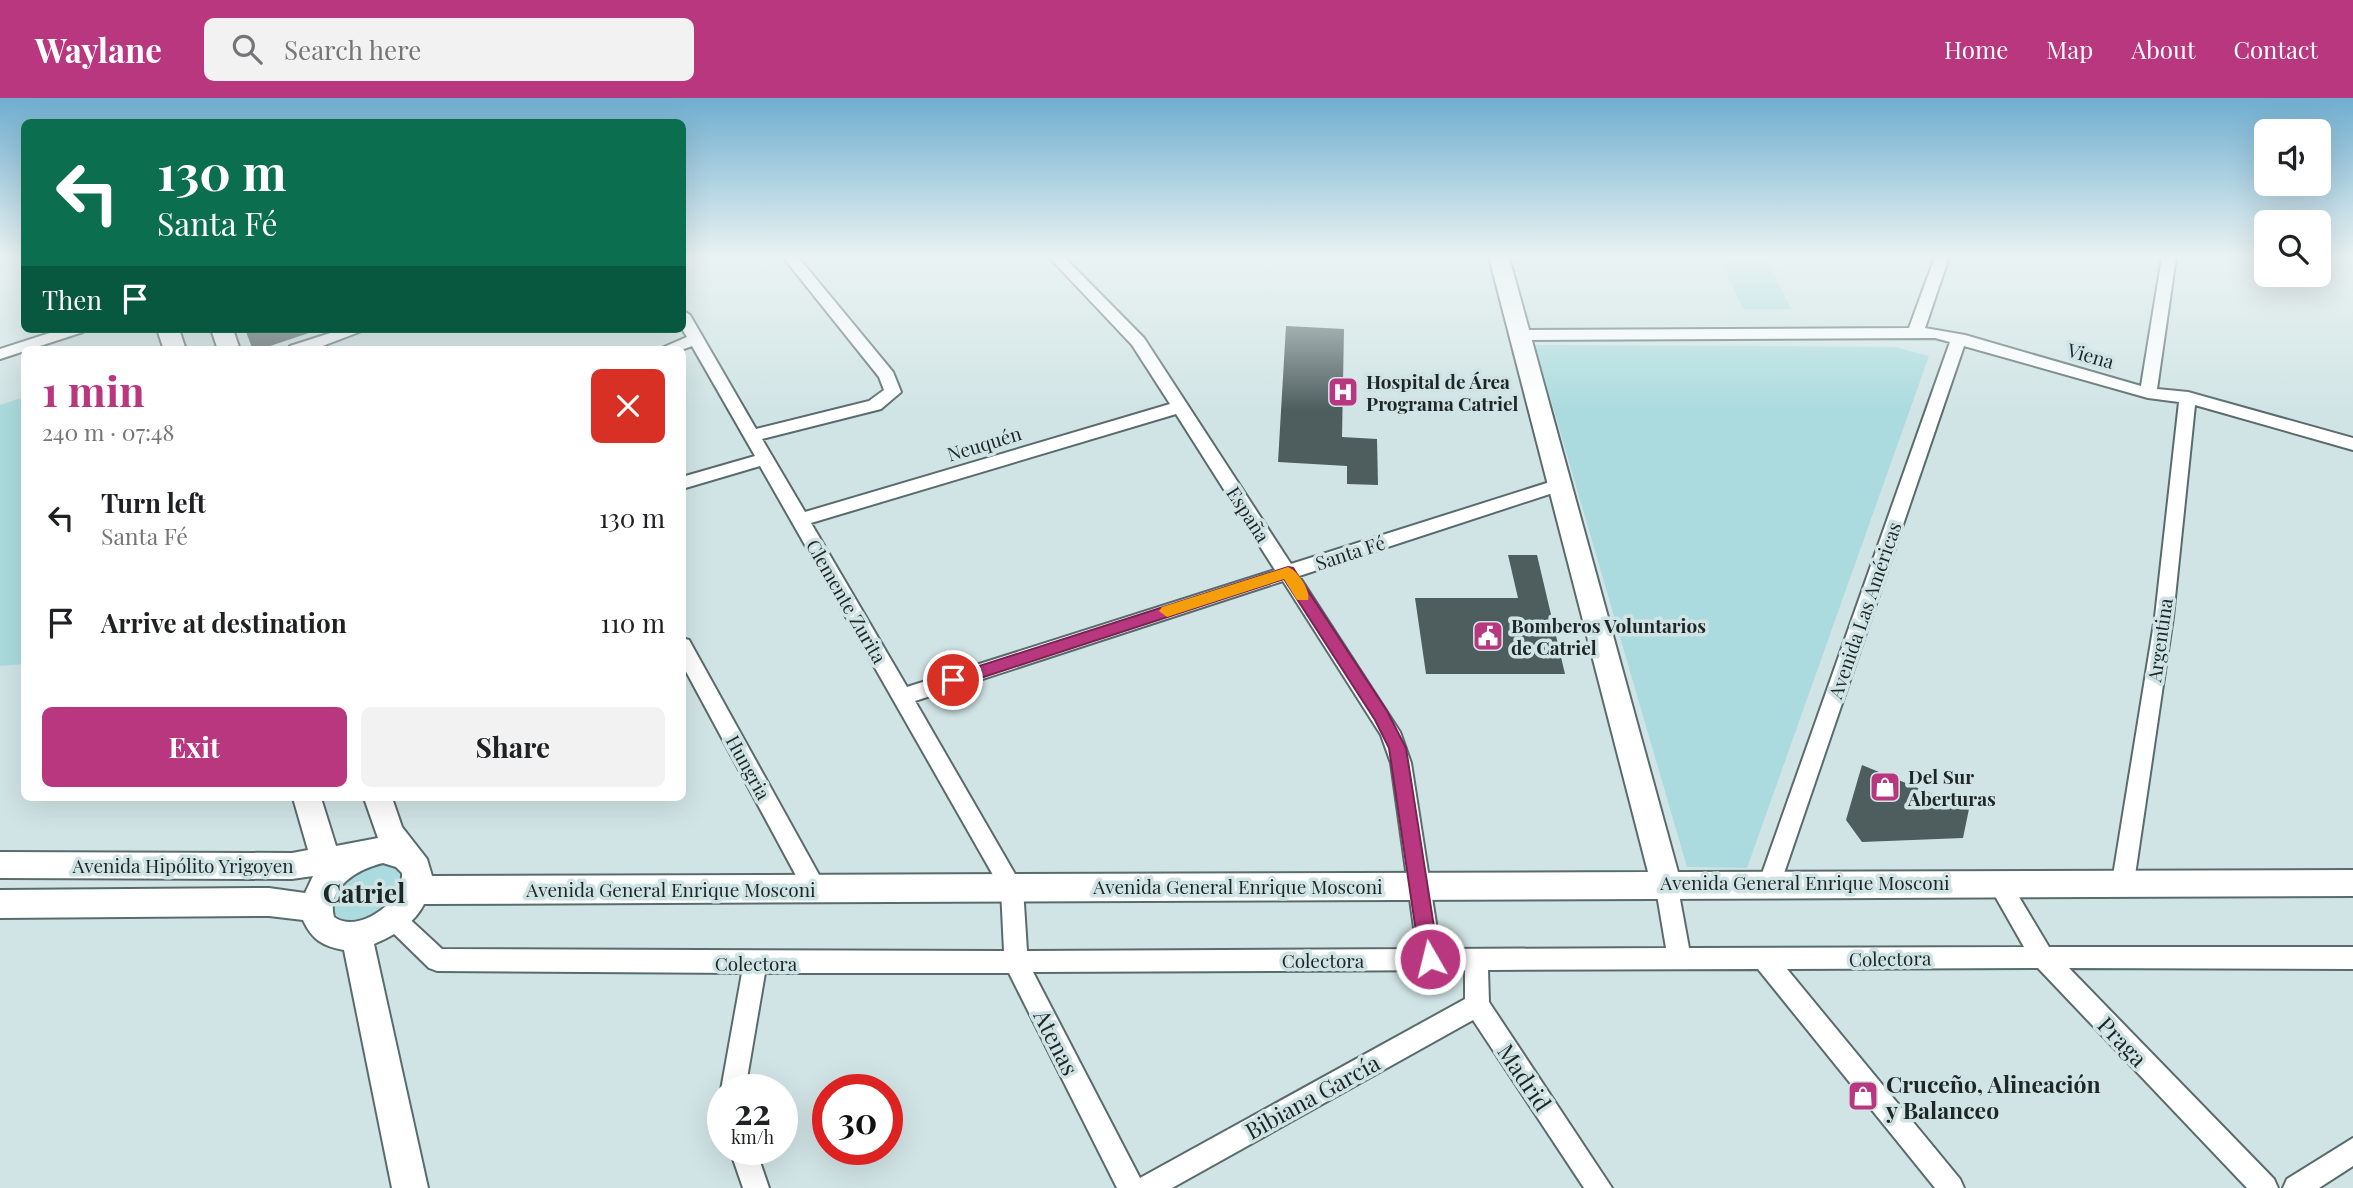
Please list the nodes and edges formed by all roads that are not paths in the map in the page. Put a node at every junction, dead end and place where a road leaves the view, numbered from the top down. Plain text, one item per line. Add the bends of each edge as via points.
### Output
1 (831, 308) edge
2 (1107, 308) edge
3 (1513, 308) edge
4 (1924, 308) edge
5 (2161, 308) edge
6 (686, 322) edge
7 (1916, 331) junction
8 (66, 333) edge
9 (347, 333) edge
10 (1520, 335) junction
11 (1959, 338) junction
12 (696, 339) junction
13 (25, 346) edge
14 (308, 346) edge
15 (676, 346) edge
16 (21, 347) edge
17 (0, 354) edge
18 (2148, 394) junction
19 (2188, 397) junction
20 (1180, 407) junction
21 (752, 436) junction
22 (2353, 444) edge
23 (765, 459) junction
24 (686, 482) edge
25 (1559, 485) junction
26 (800, 520) junction
27 (1288, 572) junction
28 (686, 652) edge
29 (902, 697) junction
30 (308, 801) edge
31 (379, 801) edge
32 (410, 858) junction
33 (0, 865) edge
34 (329, 868) junction
35 (1770, 882) junction
36 (1998, 882) junction
37 (2123, 882) junction
38 (1666, 883) junction
39 (2353, 883) edge
40 (1419, 885) junction
41 (1012, 888) junction
42 (816, 889) junction
43 (416, 890) junction
44 (0, 904) edge
45 (315, 908) junction
46 (394, 919) junction
47 (357, 936) junction
48 (2042, 956) junction
49 (2353, 958) edge
50 (1430, 959) junction
51 (1476, 959) junction
52 (1679, 959) junction
53 (1765, 960) junction
54 (1017, 962) junction
55 (755, 964) junction
56 (1477, 1005) junction
57 (736, 1074) edge
58 (2353, 1152) edge
59 (748, 1165) edge
60 (410, 1188) edge
61 (756, 1188) edge
62 (1131, 1188) edge
63 (1147, 1188) edge
64 (1599, 1188) edge
65 (1951, 1188) edge
66 (2265, 1188) edge
67 (2296, 1188) edge

1 - 21 street via 887,376 893,392 875,405
2 - 20 street, España via 1131,332
3 - 10 street
4 - 7 street
5 - 18 street
6 - 12 street, Clemente Zurita
7 - 10 street, Viena
7 - 11 street, Viena
8 - 13 street
9 - 14 street
10 - 25 street
11 - 18 street, Viena
11 - 35 street, Avenida Las Américas
12 - 15 street
12 - 21 street, Clemente Zurita
16 - 17 street
18 - 19 street, Viena
19 - 22 street, Viena
19 - 37 street, Argentina via 2164,617
20 - 26 street, Neuquén
20 - 27 street, España
21 - 23 street, Clemente Zurita
23 - 24 street
23 - 26 street, Clemente Zurita
25 - 27 street, Santa Fé
25 - 38 street
26 - 29 street, Clemente Zurita
27 - 29 street, Santa Fé
27 - 40 street, España via 1398,748
28 - 42 street, Hungria
29 - 41 street, Clemente Zurita
30 - 34 street
31 - 32 main road via 393,839
32 - 34 street via 383,850
32 - 43 street via 416,867
33 - 34 street, Avenida Hipólito Yrigoyen
34 - 45 street
35 - 36 street, Avenida General Enrique Mosconi
35 - 38 street, Avenida General Enrique Mosconi
36 - 37 street, Avenida General Enrique Mosconi
36 - 48 street, Praga
37 - 39 street, Avenida General Enrique Mosconi
38 - 40 main road, Avenida General Enrique Mosconi
38 - 52 street
40 - 41 main road, Avenida General Enrique Mosconi
40 - 50 street, España
41 - 42 main road, Avenida General Enrique Mosconi
41 - 54 street, Atenas
42 - 43 main road, Avenida General Enrique Mosconi
43 - 46 street
44 - 45 street, Avenida Hipólito Yrigoyen via 269,902
45 - 47 street via 320,926 330,933
46 - 47 street
46 - 55 street, Colectora via 437,960
47 - 60 street
48 - 49 street, Colectora
48 - 53 street, Colectora
48 - 66 street, Praga
50 - 51 street, Colectora
50 - 54 street, Colectora
51 - 52 street, Colectora
51 - 56 street
52 - 53 street, Colectora
53 - 65 street
54 - 55 street, Colectora
54 - 62 street, Atenas
55 - 57 street
56 - 63 street, Bibiana García
56 - 64 street, Madrid
58 - 67 street
59 - 61 street

